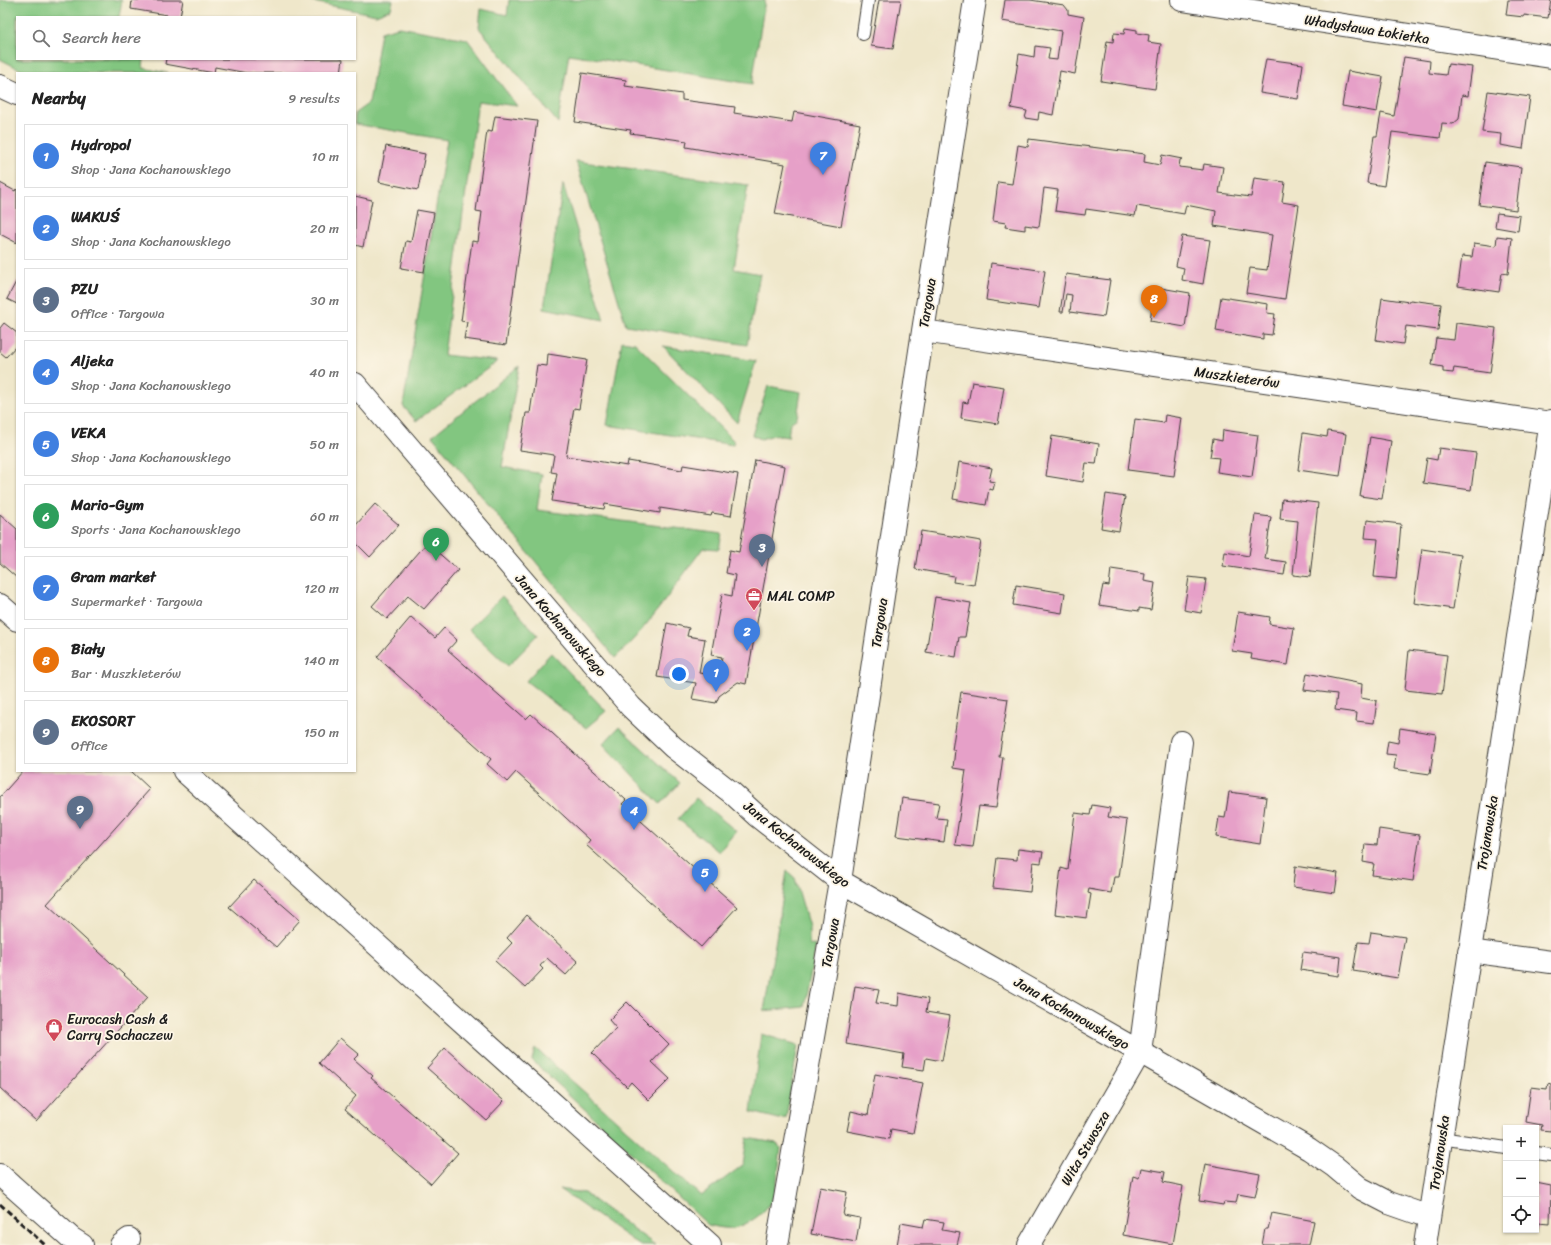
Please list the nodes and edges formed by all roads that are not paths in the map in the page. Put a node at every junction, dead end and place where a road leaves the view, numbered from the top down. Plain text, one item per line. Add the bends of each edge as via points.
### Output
1 (868, 0) edge
2 (975, 0) edge
3 (1182, 0) edge
4 (863, 34) dead end
5 (1551, 57) edge
6 (0, 86) edge
7 (16, 94) edge
8 (923, 331) junction
9 (356, 385) edge
10 (1551, 422) edge
11 (0, 605) edge
12 (16, 619) edge
13 (1181, 742) dead end
14 (185, 772) edge
15 (840, 881) junction
16 (1469, 951) junction
17 (1551, 962) edge
18 (1140, 1052) junction
19 (1441, 1138) junction
20 (1503, 1148) edge
21 (1539, 1153) edge
22 (1551, 1155) edge
23 (0, 1175) edge
24 (1429, 1217) junction
25 (82, 1245) edge
26 (710, 1245) edge
27 (777, 1245) edge
28 (1029, 1245) edge
29 (1425, 1245) edge

1 - 4 lane
2 - 8 street, Targowa
3 - 5 street, Władysława Łokietka
6 - 7 street
8 - 10 street, Muszkieterów
8 - 15 street, Targowa
9 - 15 street, Jana Kochanowskiego via 631,706 673,747
10 - 16 street, Trojanowska
11 - 12 street
13 - 18 street
14 - 26 street
15 - 18 street, Jana Kochanowskiego
15 - 27 street, Targowa
16 - 17 street
16 - 19 street, Trojanowska
18 - 24 street, Jana Kochanowskiego via 1309,1149 1360,1188 1388,1203
18 - 28 street, Wita Stwosza
19 - 20 lane
19 - 24 street, Trojanowska
21 - 22 lane
23 - 25 street
24 - 29 street, Trojanowska

